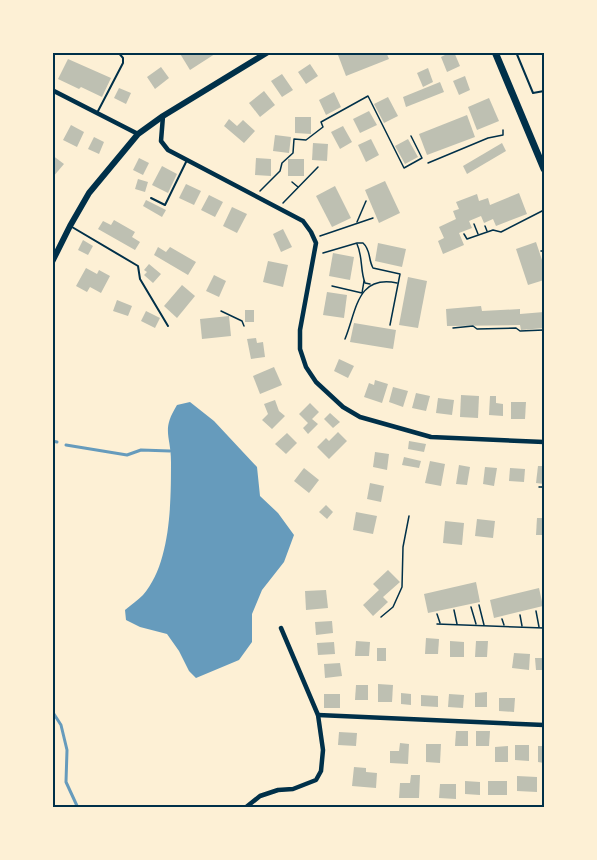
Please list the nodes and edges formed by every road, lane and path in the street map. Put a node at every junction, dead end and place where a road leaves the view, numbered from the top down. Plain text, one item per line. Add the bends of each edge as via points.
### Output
1 (118, 52) edge
2 (268, 52) edge
3 (495, 52) edge
4 (516, 52) edge
5 (52, 90) edge
6 (544, 91) edge
7 (97, 113) junction
8 (163, 116) junction
9 (503, 130) dead end
10 (138, 134) junction
11 (411, 136) dead end
12 (188, 160) junction
13 (428, 163) dead end
14 (318, 167) dead end
15 (544, 170) edge
16 (292, 182) dead end
17 (298, 187) junction
18 (255, 196) junction
19 (151, 198) dead end
20 (366, 201) dead end
21 (278, 208) junction
22 (544, 210) edge
23 (373, 218) dead end
24 (357, 223) junction
25 (474, 224) dead end
26 (70, 226) junction
27 (485, 226) dead end
28 (487, 232) junction
29 (464, 234) dead end
30 (479, 235) junction
31 (314, 238) junction
32 (357, 243) junction
33 (313, 256) junction
34 (52, 262) edge
35 (364, 280) junction
36 (398, 283) junction
37 (371, 284) junction
38 (332, 286) dead end
39 (362, 293) junction
40 (221, 311) dead end
41 (390, 325) dead end
42 (168, 326) dead end
43 (244, 326) dead end
44 (453, 327) dead end
45 (544, 330) edge
46 (345, 339) dead end
47 (544, 442) edge
48 (539, 487) dead end
49 (544, 487) edge
50 (409, 516) dead end
51 (479, 605) dead end
52 (471, 608) dead end
53 (454, 610) dead end
54 (536, 610) dead end
55 (437, 614) dead end
56 (519, 615) dead end
57 (381, 617) dead end
58 (502, 619) dead end
59 (457, 624) junction
60 (476, 625) junction
61 (485, 626) junction
62 (504, 626) junction
63 (522, 627) junction
64 (281, 628) dead end
65 (540, 628) junction
66 (544, 628) edge
67 (318, 715) junction
68 (544, 725) edge
69 (245, 807) edge

1 - 7 lane via 123,63
2 - 8 main road
3 - 15 main road
4 - 6 lane via 533,93
5 - 7 street
7 - 10 street
8 - 10 main road
8 - 12 street via 162,143
9 - 13 path via 503,135
10 - 26 main road via 89,193
11 - 18 path via 422,158 404,168 368,96 321,122 323,128 306,140 294,139 293,153
12 - 18 street
12 - 19 lane via 165,205
14 - 17 path
16 - 17 path
17 - 21 path
18 - 21 street
20 - 24 path
21 - 31 street via 303,222
22 - 28 path via 501,232
23 - 24 path
24 - 31 path
25 - 30 path
26 - 34 main road
26 - 42 lane via 138,266 140,279
27 - 28 path
28 - 30 path
29 - 30 path via 467,238
31 - 33 street
32 - 33 path
32 - 35 path
32 - 36 path via 368,247 374,268 400,274
33 - 47 street via 300,349 316,382 343,407 360,417 431,437
35 - 37 path
35 - 39 path
36 - 37 path
36 - 41 path
37 - 39 path
38 - 39 path
39 - 46 path
40 - 43 path via 242,321
44 - 45 path
48 - 49 path
50 - 57 path via 403,546 402,587 393,607
51 - 61 path
52 - 60 path
53 - 59 path
54 - 65 path
55 - 59 path via 438,624
56 - 63 path
58 - 62 path
59 - 60 path
60 - 61 path
61 - 62 path
62 - 63 path
63 - 65 path
64 - 67 street
65 - 66 path
67 - 68 street
67 - 69 street via 323,761 316,780 260,796

